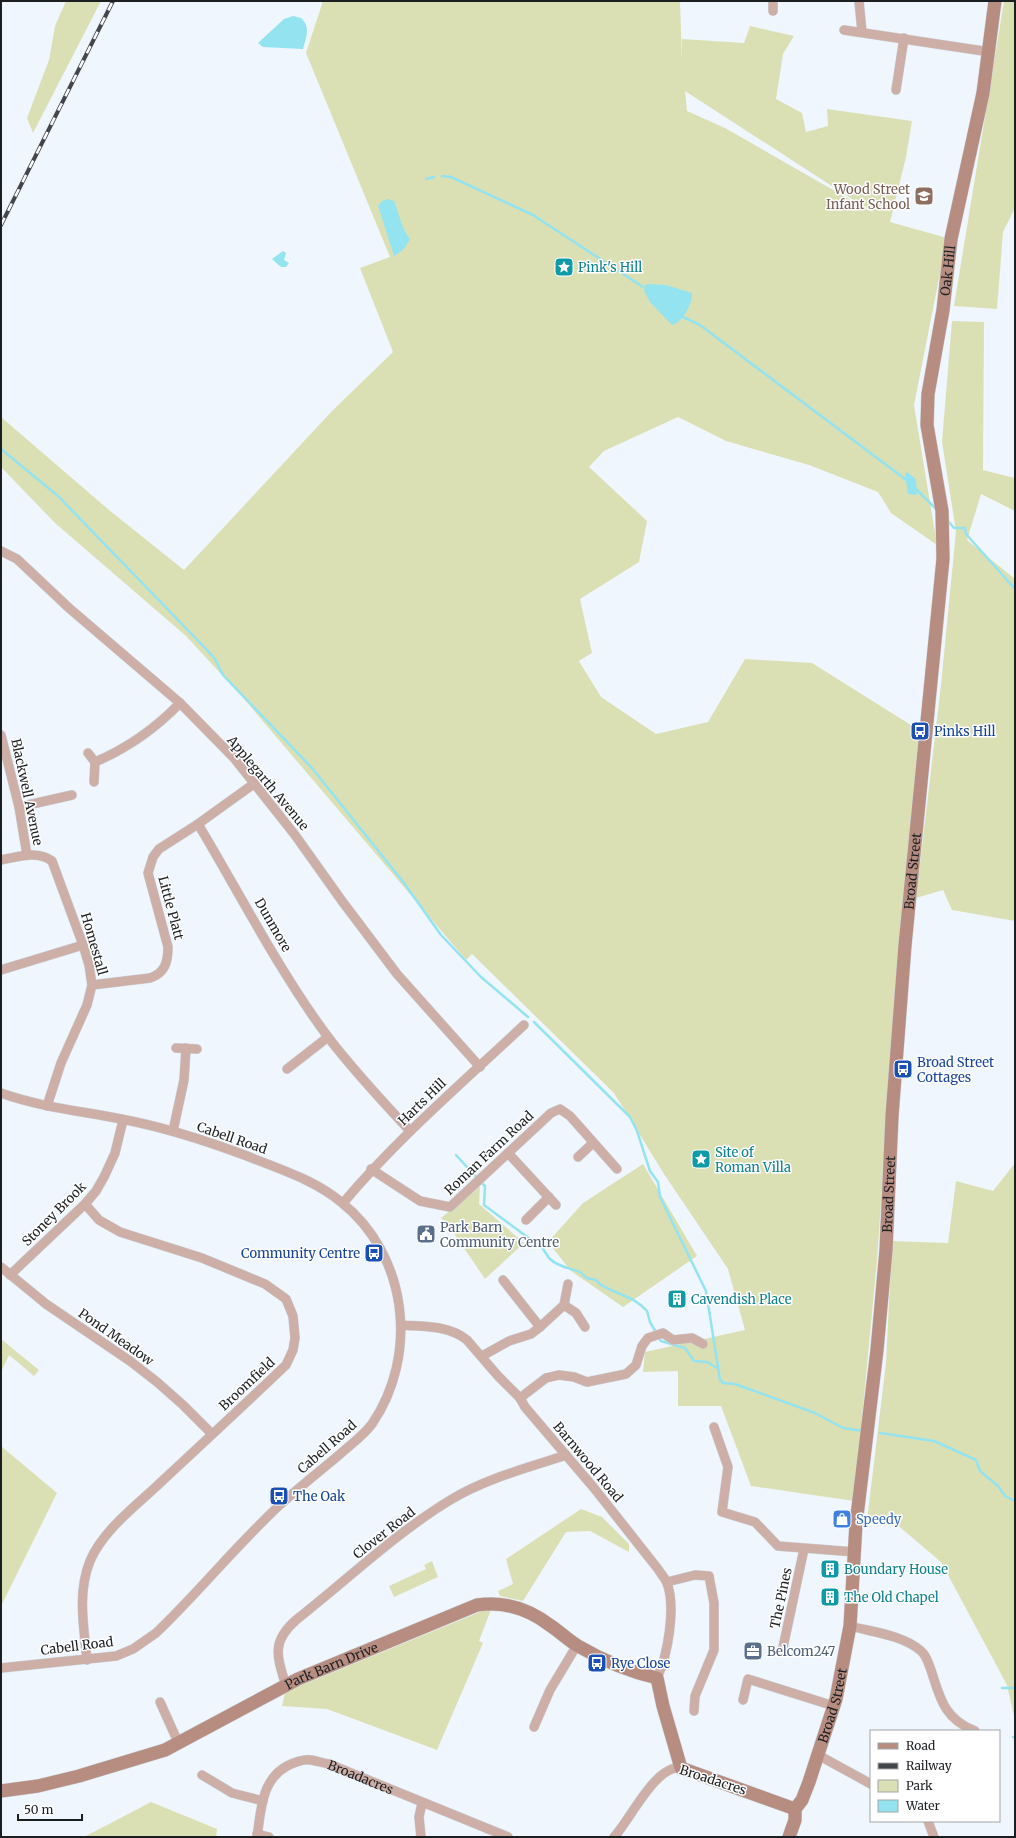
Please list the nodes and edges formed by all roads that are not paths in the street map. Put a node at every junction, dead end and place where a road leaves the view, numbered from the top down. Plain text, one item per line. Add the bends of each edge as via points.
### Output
1 (773, 1) edge
2 (859, 1) edge
3 (995, 1) edge
4 (773, 11) dead end
5 (844, 30) dead end
6 (862, 32) junction
7 (904, 38) junction
8 (990, 52) junction
9 (896, 90) dead end
10 (944, 541) joint
11 (1, 551) edge
12 (180, 703) junction
13 (1, 735) edge
14 (88, 753) dead end
15 (95, 762) junction
16 (94, 782) dead end
17 (255, 782) junction
18 (72, 795) dead end
19 (19, 807) junction
20 (198, 824) junction
21 (27, 855) junction
22 (1, 860) edge
23 (83, 945) junction
24 (1, 970) edge
25 (92, 985) junction
26 (524, 1026) dead end
27 (328, 1037) junction
28 (176, 1048) dead end
29 (186, 1048) junction
30 (197, 1049) dead end
31 (480, 1067) junction
32 (286, 1071) dead end
33 (1, 1093) edge
34 (47, 1106) junction
35 (123, 1120) junction
36 (173, 1131) junction
37 (410, 1132) junction
38 (593, 1143) junction
39 (508, 1153) junction
40 (578, 1157) dead end
41 (617, 1169) dead end
42 (371, 1170) junction
43 (548, 1197) junction
44 (343, 1203) junction
45 (85, 1204) junction
46 (556, 1204) dead end
47 (526, 1220) dead end
48 (1, 1267) edge
49 (10, 1275) junction
50 (503, 1280) dead end
51 (568, 1284) dead end
52 (564, 1304) junction
53 (402, 1325) junction
54 (540, 1327) junction
55 (585, 1327) dead end
56 (703, 1344) dead end
57 (482, 1356) junction
58 (520, 1398) junction
59 (714, 1427) dead end
60 (212, 1434) junction
61 (566, 1455) junction
62 (804, 1549) junction
63 (855, 1552) junction
64 (667, 1582) junction
65 (850, 1626) junction
66 (577, 1645) junction
67 (782, 1652) dead end
68 (88, 1660) junction
69 (1, 1668) edge
70 (657, 1678) junction
71 (286, 1686) junction
72 (743, 1700) dead end
73 (160, 1702) dead end
74 (834, 1706) junction
75 (694, 1711) dead end
76 (534, 1727) dead end
77 (973, 1730) edge
78 (178, 1742) junction
79 (818, 1755) junction
80 (681, 1768) junction
81 (202, 1776) dead end
82 (870, 1783) edge
83 (1, 1791) edge
84 (263, 1801) junction
85 (422, 1803) junction
86 (795, 1809) junction
87 (928, 1822) edge
88 (257, 1836) edge
89 (269, 1837) edge
90 (421, 1837) edge
91 (508, 1837) edge
92 (614, 1837) edge
93 (789, 1837) edge
94 (934, 1837) edge

1 - 4 street
2 - 6 street
3 - 8 street, Oak Hill
5 - 6 street
6 - 7 street
7 - 8 street
7 - 9 street
8 - 10 street, Oak Hill via 976,129 951,239 943,310 928,394 927,425
10 - 63 street, Broad Street via 905,945 892,1116 886,1250 877,1350 857,1511
11 - 12 street, Applegarth Avenue via 17,558 69,608
12 - 15 street via 164,720 121,751
12 - 17 street, Applegarth Avenue
13 - 19 street, Blackwell Avenue
14 - 15 street
15 - 16 street
17 - 20 street, Little Platt
17 - 31 street, Applegarth Avenue via 397,974
18 - 19 street
19 - 21 street, Blackwell Avenue
20 - 25 street, Little Platt via 159,849 149,865 148,873 168,947 165,968 150,978
20 - 27 street, Dunmore via 288,976
21 - 22 street, Homestall
21 - 23 street, Homestall via 40,855 52,861
23 - 24 street
23 - 25 street, Homestall
25 - 34 street, Homestall via 87,1005 60,1064
26 - 31 street, Harts Hill
27 - 32 street
27 - 37 street, Dunmore
28 - 29 street
29 - 30 street
29 - 36 street via 184,1080
31 - 37 street, Harts Hill
33 - 34 street, Cabell Road
34 - 35 street, Cabell Road
35 - 36 street, Cabell Road
35 - 45 street, Stoney Brook via 104,1177
36 - 44 street, Cabell Road via 284,1171 319,1187
37 - 42 street, Harts Hill
38 - 39 street, Roman Farm Road via 570,1116 560,1109 551,1113
38 - 40 street
38 - 41 street, Roman Farm Road
39 - 42 street, Roman Farm Road via 450,1207 420,1201
39 - 43 street
42 - 44 street, Harts Hill
43 - 46 street
43 - 47 street
44 - 53 street, Cabell Road via 368,1231 384,1256 398,1296
45 - 49 street, Stoney Brook
45 - 60 street, Broomfield via 99,1220 120,1232 202,1258 265,1284 286,1299 293,1316 295,1338 286,1365
48 - 49 street, Pond Meadow
49 - 60 street, Pond Meadow via 46,1304 157,1382
50 - 54 street
51 - 52 street
52 - 54 street
52 - 55 street via 576,1313
53 - 57 street, Barnwood Road via 450,1330 462,1335
53 - 68 street, Cabell Road via 400,1351 391,1386 378,1413 360,1437 282,1503 156,1633 127,1652
54 - 57 street via 531,1334 509,1341
56 - 58 street via 692,1338 673,1340 663,1333 648,1338 642,1346 636,1365 626,1374 587,1382 559,1375 546,1378
57 - 58 street, Barnwood Road
58 - 61 street, Barnwood Road
59 - 62 street via 728,1467 722,1512 755,1522 778,1546
60 - 68 street, Broomfield via 115,1527 96,1550 82,1592
61 - 64 street, Barnwood Road
61 - 71 street, Clover Road via 493,1480 452,1499 399,1535 287,1628 277,1649
62 - 63 street
62 - 67 street, The Pines
63 - 65 street, Broad Street
64 - 70 street, Barnwood Road via 670,1620 663,1666
64 - 75 street via 695,1575 708,1576 714,1602 714,1650 695,1696
65 - 74 street, Broad Street
65 - 77 street via 904,1641 921,1651 926,1657 946,1711 963,1726
66 - 70 street, Park Barn Drive via 632,1671
66 - 71 street, Park Barn Drive via 549,1624 523,1610 501,1603 491,1603 477,1605 452,1615
66 - 76 street via 550,1690
68 - 69 street, Cabell Road
70 - 80 street
71 - 78 street, Park Barn Drive
72 - 74 street via 748,1679
73 - 78 street
74 - 79 street, Broad Street
78 - 83 street, Park Barn Drive via 151,1755 92,1772 38,1786
79 - 82 street
79 - 86 street, Broad Street via 802,1800
80 - 86 street, Broadacres
80 - 92 street, Broadacres via 670,1768 656,1781
81 - 84 street via 232,1793
84 - 85 street, Broadacres via 268,1784 279,1771 293,1763 310,1760 329,1764
84 - 88 street, Broadacres
85 - 90 street via 419,1817
85 - 91 street, Broadacres
86 - 93 street, Broad Street
87 - 94 street
88 - 89 street

